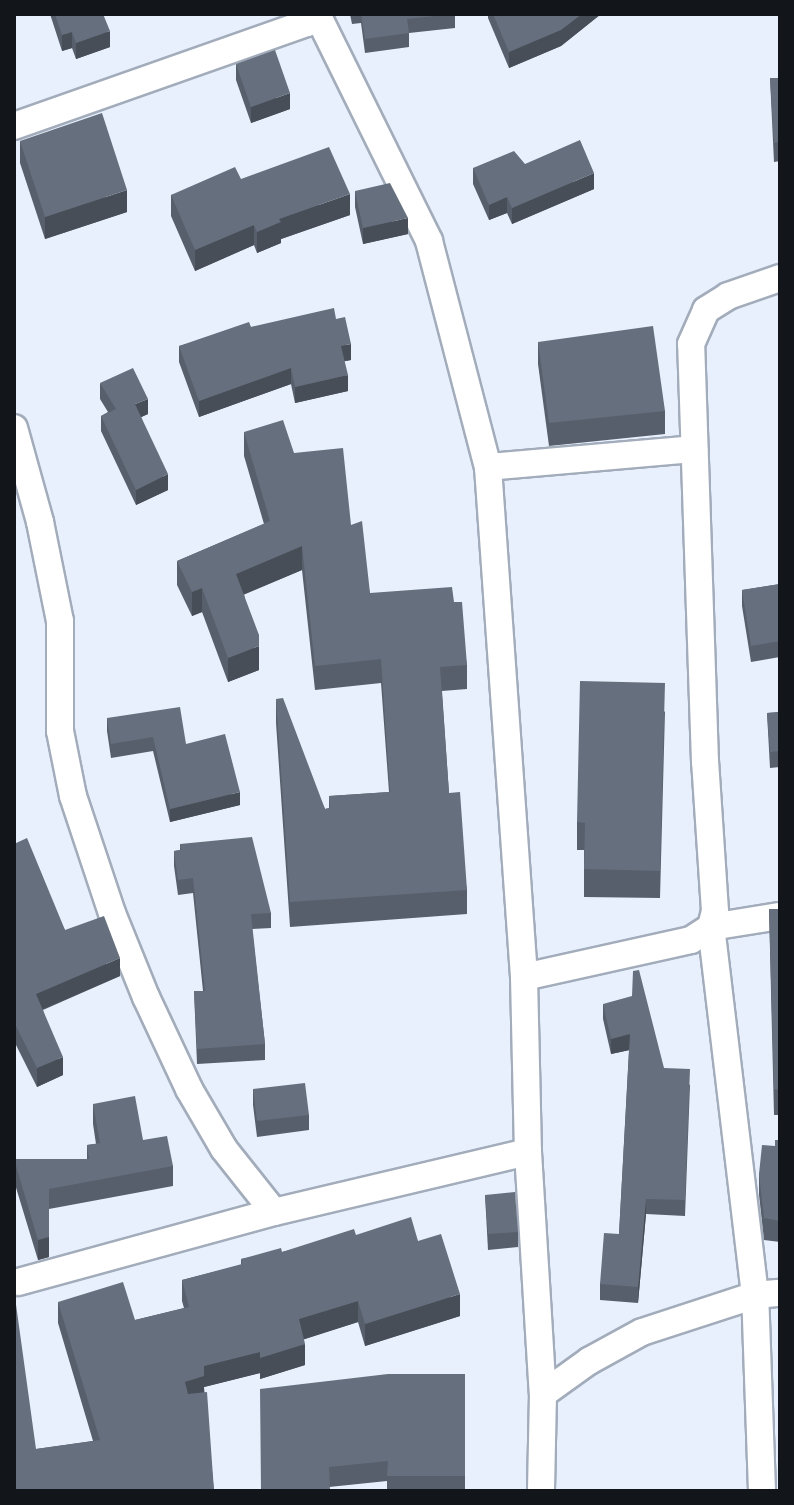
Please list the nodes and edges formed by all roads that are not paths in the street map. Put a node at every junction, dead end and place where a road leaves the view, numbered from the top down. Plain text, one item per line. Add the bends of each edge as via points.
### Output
1 (314, 16) edge
2 (14, 126) edge
3 (780, 278) edge
4 (14, 428) edge
5 (694, 449) junction
6 (488, 467) junction
7 (780, 916) edge
8 (711, 927) junction
9 (524, 977) junction
10 (528, 1152) junction
11 (274, 1212) junction
12 (18, 1282) dead end
13 (767, 1294) edge
14 (543, 1394) junction
15 (541, 1491) edge
16 (762, 1491) edge

1 - 2 street
1 - 6 street via 429,241
3 - 5 street via 728,296 706,310 691,344
4 - 11 street via 60,621 60,731 73,796 112,913 189,1089 224,1149
5 - 6 street
5 - 8 street via 715,911
6 - 9 street
7 - 8 street
8 - 9 street via 691,940
8 - 13 street
9 - 10 street
10 - 11 street
10 - 14 street
11 - 12 street
13 - 14 street via 642,1332
13 - 16 street
14 - 15 street

